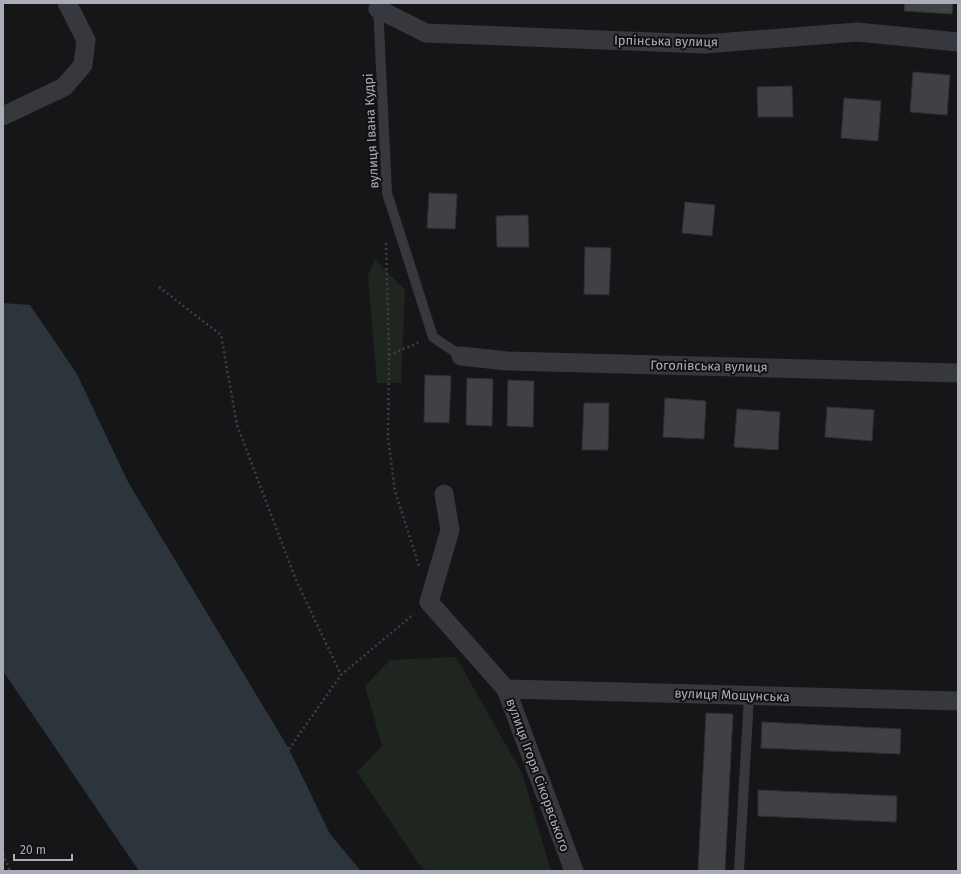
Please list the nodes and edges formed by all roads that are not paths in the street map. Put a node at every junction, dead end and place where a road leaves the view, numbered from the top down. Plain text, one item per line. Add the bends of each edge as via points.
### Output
1 (67, 3) edge
2 (378, 6) edge
3 (958, 42) edge
4 (3, 116) edge
5 (461, 356) joint
6 (958, 373) edge
7 (444, 494) dead end
8 (506, 689) junction
9 (749, 696) junction
10 (958, 702) edge
11 (574, 871) edge
12 (739, 871) edge

1 - 4 street via 86,40 83,65 64,87
2 - 3 street, Ірпінська вулиця via 426,33 704,44 857,32
2 - 5 lane, вулиця Івана Кудрі via 387,193 433,337
5 - 6 street, Гоголівська вулиця via 507,361
7 - 8 street, вулиця Ігоря Сікорвського via 450,530 429,602
8 - 9 street, вулиця Мощунська
8 - 11 street, вулиця Ігоря Сікорвського
9 - 10 street, вулиця Мощунська
9 - 12 lane

